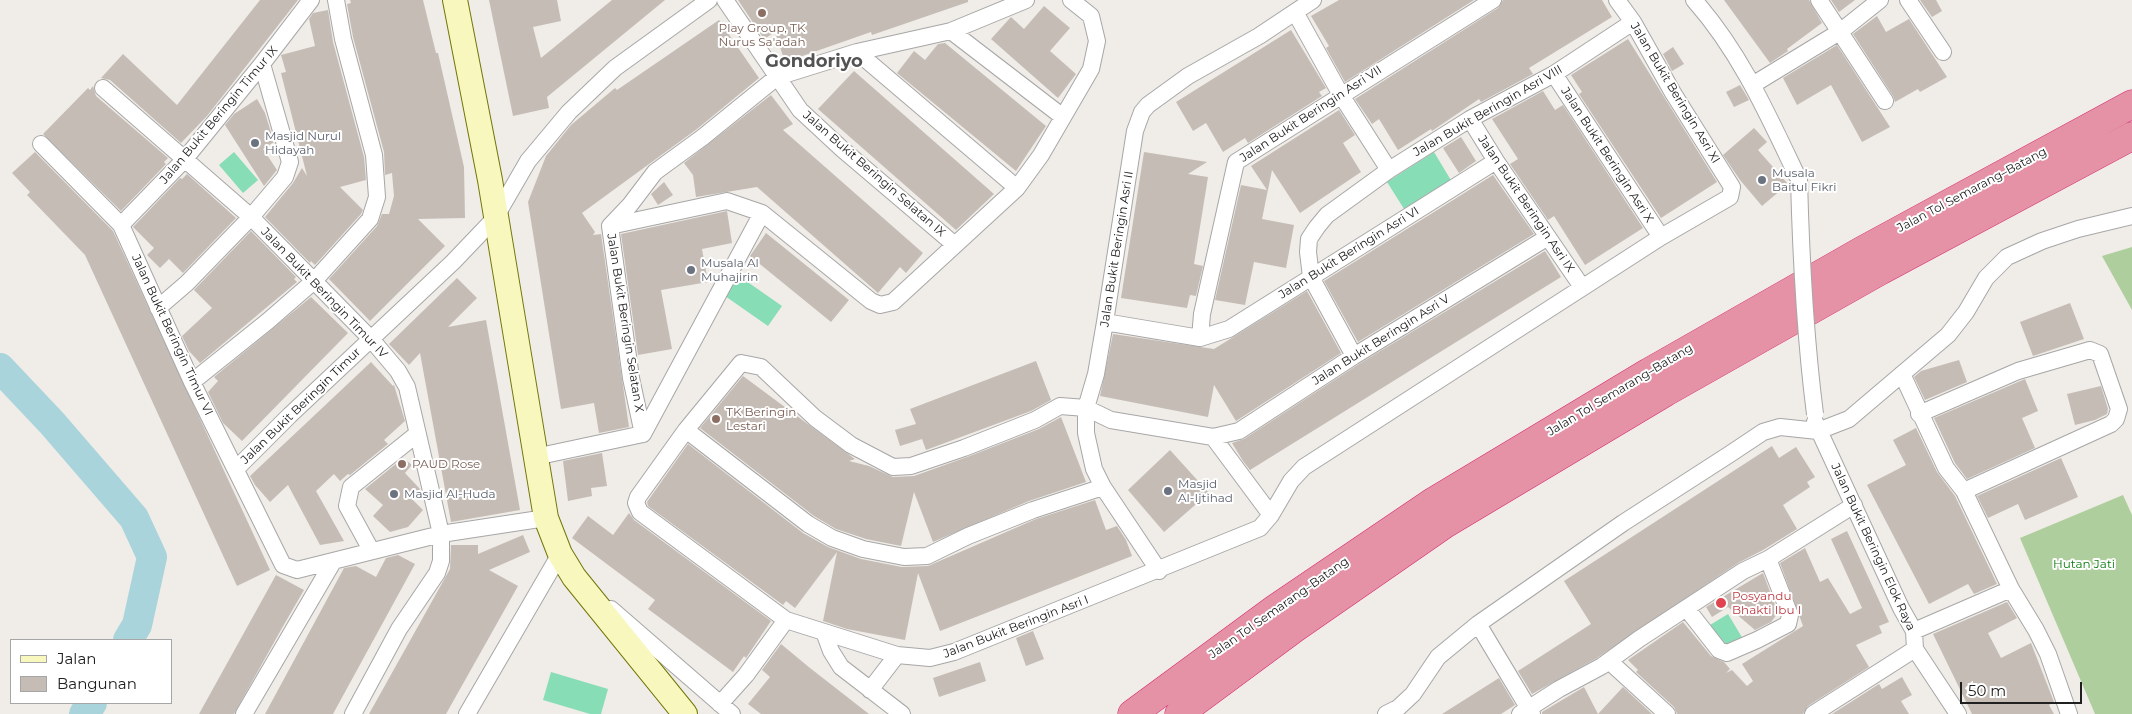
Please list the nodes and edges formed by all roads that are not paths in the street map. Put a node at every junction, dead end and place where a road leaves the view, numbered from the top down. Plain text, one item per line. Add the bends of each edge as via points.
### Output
1 (312, 0) edge
2 (336, 0) edge
3 (455, 0) edge
4 (709, 0) edge
5 (724, 0) edge
6 (1026, 0) edge
7 (1071, 0) edge
8 (1313, 0) edge
9 (1493, 0) edge
10 (1617, 0) edge
11 (1694, 0) edge
12 (1819, 0) edge
13 (1880, 0) edge
14 (1908, 0) edge
15 (1295, 12) junction
16 (1633, 22) junction
17 (951, 31) junction
18 (1841, 32) junction
19 (857, 52) junction
20 (1943, 52) dead end
21 (262, 64) junction
22 (1554, 74) junction
23 (777, 77) junction
24 (1754, 84) junction
25 (103, 88) dead end
26 (1341, 95) junction
27 (1885, 101) dead end
28 (2132, 104) edge
29 (1063, 117) junction
30 (1470, 120) junction
31 (2132, 136) edge
32 (41, 144) dead end
33 (184, 160) junction
34 (1496, 161) junction
35 (1389, 170) junction
36 (1732, 187) joint
37 (1017, 188) junction
38 (762, 213) junction
39 (2132, 216) edge
40 (251, 217) junction
41 (495, 218) junction
42 (122, 226) junction
43 (610, 226) junction
44 (1548, 236) junction
45 (1661, 237) junction
46 (955, 245) junction
47 (1311, 277) junction
48 (314, 280) junction
49 (1582, 287) junction
50 (158, 308) junction
51 (1105, 322) junction
52 (1200, 338) junction
53 (371, 339) junction
54 (1354, 356) junction
55 (1902, 374) junction
56 (192, 382) junction
57 (1086, 408) junction
58 (1919, 414) junction
59 (686, 430) junction
60 (1818, 431) junction
61 (417, 434) junction
62 (643, 434) junction
63 (1213, 437) junction
64 (535, 457) junction
65 (237, 468) junction
66 (1103, 487) junction
67 (1964, 491) junction
68 (1854, 505) junction
69 (1271, 515) junction
70 (546, 518) junction
71 (441, 534) junction
72 (371, 550) junction
73 (560, 554) junction
74 (1768, 559) junction
75 (333, 562) junction
76 (1159, 571) junction
77 (574, 577) junction
78 (2011, 589) junction
79 (1687, 610) junction
80 (786, 620) junction
81 (1478, 624) junction
82 (1914, 631) junction
83 (824, 632) junction
84 (1915, 649) junction
85 (897, 655) junction
86 (1609, 661) junction
87 (870, 690) junction
88 (726, 709) edge
89 (1527, 713) edge
90 (244, 714) edge
91 (353, 714) edge
92 (467, 714) edge
93 (685, 714) edge
94 (902, 714) edge
95 (1132, 714) edge
96 (1179, 714) edge
97 (1386, 714) edge
98 (1666, 714) edge
99 (1813, 714) edge
100 (1958, 714) edge
101 (2069, 714) edge

1 - 21 street, Jalan Bukit Beringin Timur IX
2 - 48 street via 374,155 377,197 370,219
3 - 41 street
4 - 41 street, Jalan Bukit Beringin Timur via 615,68 569,112 528,161
5 - 23 street, Jalan Bukit Beringin Selatan IX
6 - 17 street
7 - 29 street via 1091,16 1096,42 1091,69
8 - 15 street, Jalan Bukit Beringin Asri II
9 - 26 street, Jalan Bukit Beringin Asri VII
10 - 16 street, Jalan Bukit Beringin Asri XI
11 - 24 street via 1711,19
12 - 18 street
13 - 18 street
14 - 20 street
15 - 26 street
15 - 51 street, Jalan Bukit Beringin Asri II via 1188,76 1142,112 1136,131
16 - 22 street, Jalan Bukit Beringin Asri VIII
16 - 36 street, Jalan Bukit Beringin Asri XI
17 - 19 street
17 - 29 street
18 - 24 street
18 - 27 street
19 - 23 street
19 - 37 street
21 - 33 street, Jalan Bukit Beringin Timur IX
21 - 40 street via 290,162 285,176
22 - 30 street, Jalan Bukit Beringin Asri VIII
22 - 45 street, Jalan Bukit Beringin Asri X
23 - 43 street, Jalan Bukit Beringin Selatan X via 655,172
23 - 46 street, Jalan Bukit Beringin Selatan IX via 800,110
24 - 60 street, Jalan Bukit Beringin Elok Raya, bridge via 1800,180 1807,345
25 - 33 street, Jalan Bukit Beringin Timur IV
26 - 35 street
26 - 52 street, Jalan Bukit Beringin Asri VII via 1236,162 1202,314
28 - 95 highway, Jalan Tol Semarang–Batang via 1863,250 1658,367 1431,503 1276,608
29 - 37 street via 1041,156
30 - 34 street, Jalan Bukit Beringin Asri IX
30 - 35 street, Jalan Bukit Beringin Asri VIII
31 - 96 highway, Jalan Tol Semarang–Batang via 1880,271 1674,387 1445,524 1295,628
32 - 42 street, Jalan Bukit Beringin Timur VI
33 - 40 street, Jalan Bukit Beringin Timur IV
33 - 42 street, Jalan Bukit Beringin Timur IX
34 - 44 street, Jalan Bukit Beringin Asri IX
34 - 47 street, Jalan Bukit Beringin Asri VI
35 - 47 street, Jalan Bukit Beringin Asri VIII via 1327,215 1317,227 1309,238
36 - 45 street, Jalan Bukit Beringin Asri I via 1730,197
37 - 46 street
38 - 43 street via 726,201
38 - 46 street via 880,305 893,302
38 - 62 street
39 - 55 street via 2078,229 2007,257 1986,278 1948,335
40 - 48 street, Jalan Bukit Beringin Timur IV
40 - 50 street
41 - 53 street, Jalan Bukit Beringin Timur
41 - 64 street
42 - 50 street, Jalan Bukit Beringin Timur VI
43 - 62 street, Jalan Bukit Beringin Selatan X
44 - 49 street, Jalan Bukit Beringin Asri IX
44 - 54 street, Jalan Bukit Beringin Asri V
45 - 49 street, Jalan Bukit Beringin Asri I
47 - 52 street, Jalan Bukit Beringin Asri VI via 1229,329
47 - 54 street
48 - 53 street, Jalan Bukit Beringin Timur IV
48 - 56 street
49 - 69 street, Jalan Bukit Beringin Asri I via 1304,467 1291,481
50 - 56 street, Jalan Bukit Beringin Timur VI
51 - 52 street
51 - 57 street, Jalan Bukit Beringin Asri II
53 - 61 street, Jalan Bukit Beringin Timur IV via 407,387
53 - 65 street, Jalan Bukit Beringin Timur
54 - 63 street, Jalan Bukit Beringin Asri V via 1239,431
55 - 58 street
55 - 60 street via 1849,419
56 - 65 street, Jalan Bukit Beringin Timur VI
57 - 59 street via 1060,406 1035,420 964,448 911,466 893,466 851,444 815,418 761,367 742,363
57 - 63 street, Jalan Bukit Beringin Asri V via 1111,420
57 - 66 street, Jalan Bukit Beringin Asri II via 1088,444 1094,469
58 - 67 street via 1946,468
58 - 67 street via 2018,371 2090,350 2100,354 2119,409 2116,420
59 - 66 street via 808,524 832,538 863,549 904,557 927,556 1033,510
59 - 80 street, Jalan Bukit Beringin Asri I via 638,497 636,503 640,512
60 - 68 street, Jalan Bukit Beringin Elok Raya
60 - 81 street via 1780,427 1763,432 1622,523
61 - 71 street, Jalan Bukit Beringin Timur IV
61 - 72 street via 351,487 347,506
62 - 64 street
63 - 69 street
64 - 70 street
65 - 75 street, Jalan Bukit Beringin Timur VI via 283,565 297,570
66 - 76 street, Jalan Bukit Beringin Asri II
67 - 78 street
68 - 74 street
68 - 82 street, Jalan Bukit Beringin Elok Raya
69 - 76 street, Jalan Bukit Beringin Asri I via 1260,528
70 - 71 street, Jalan Bukit Beringin Timur VI
70 - 73 street
71 - 72 street, Jalan Bukit Beringin Timur VI
71 - 91 street, Jalan Bukit Beringin Timur IV via 441,561 437,573 399,629
72 - 75 street, Jalan Bukit Beringin Timur VI
73 - 77 street
73 - 92 street
74 - 79 street via 1743,571
74 - 79 street via 1790,615 1788,624 1727,653 1718,650
75 - 90 street
76 - 85 street, Jalan Bukit Beringin Asri I via 942,656
77 - 88 street
77 - 93 street
78 - 82 street
78 - 101 street via 2048,654
79 - 86 street
80 - 83 street, Jalan Bukit Beringin Asri I
80 - 88 street
81 - 89 street
81 - 97 street via 1438,657 1413,694
82 - 84 street, Jalan Bukit Beringin Elok Raya
83 - 85 street, Jalan Bukit Beringin Asri I
83 - 87 street via 835,660
84 - 99 street
84 - 100 street, Jalan Bukit Beringin Elok Raya
85 - 87 street
86 - 89 street via 1559,689
86 - 98 street
87 - 94 street

